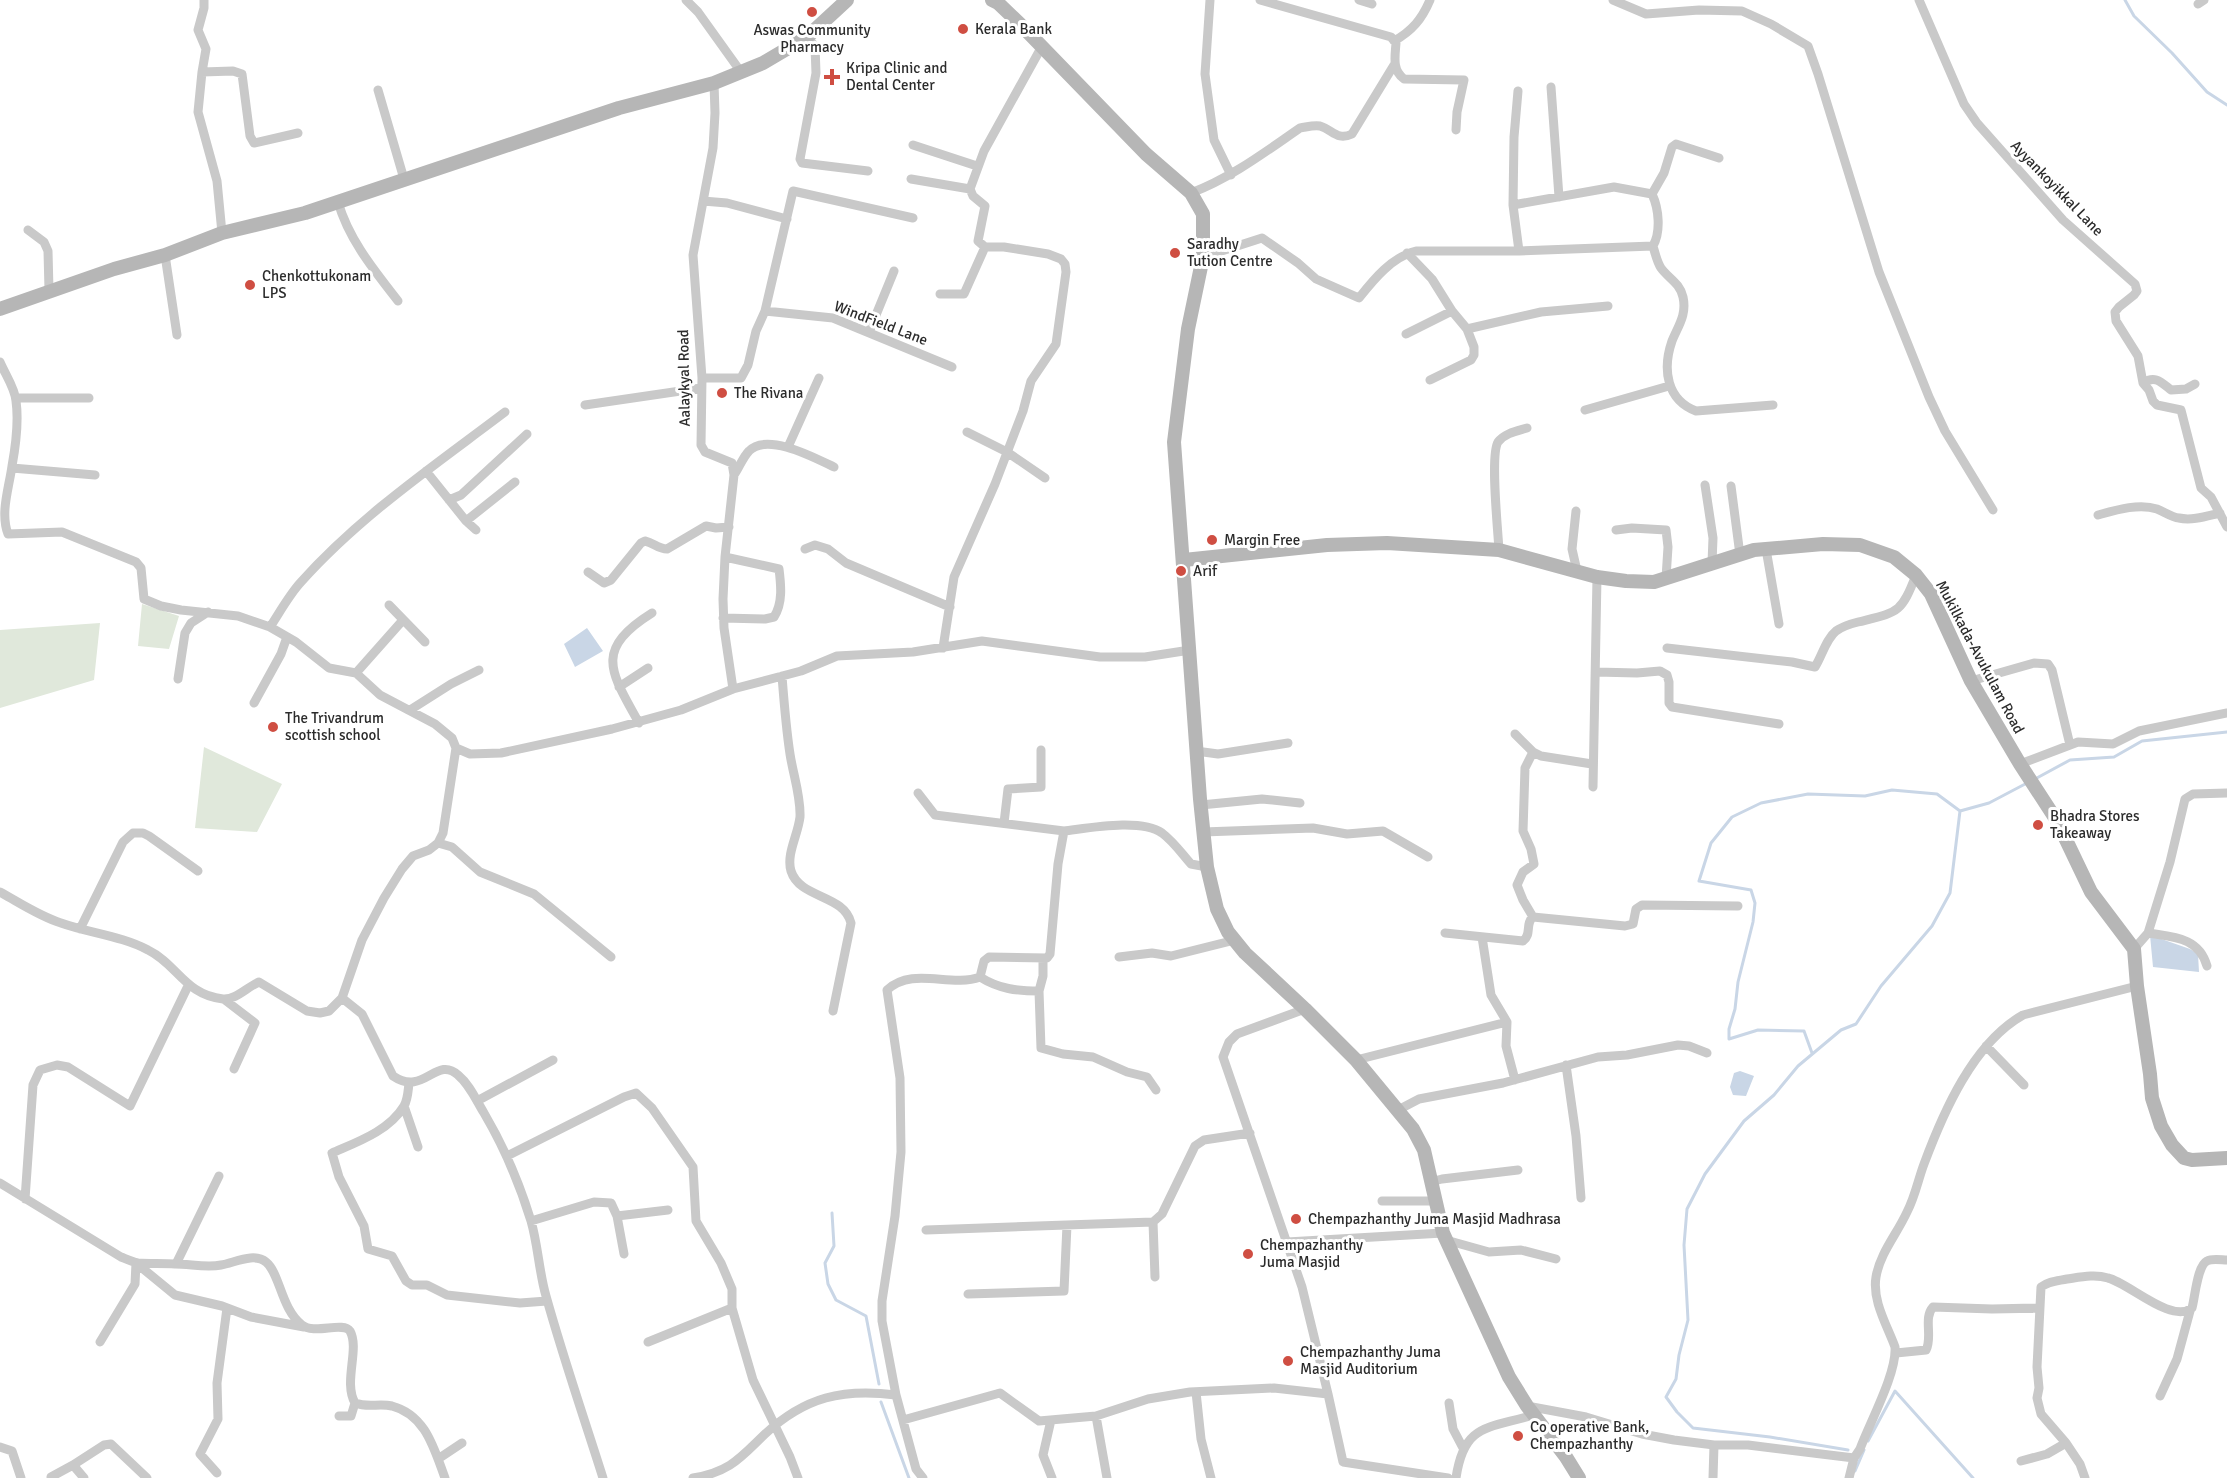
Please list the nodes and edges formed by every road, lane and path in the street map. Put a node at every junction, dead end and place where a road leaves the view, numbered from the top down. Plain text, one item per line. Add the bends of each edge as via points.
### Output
1 (204, 0) edge
2 (686, 0) edge
3 (847, 0) edge
4 (1210, 0) edge
5 (1260, 0) edge
6 (1359, 0) edge
7 (1430, 0) edge
8 (1613, 0) edge
9 (1919, 0) edge
10 (997, 1) edge
11 (1372, 4) dead end
12 (807, 37) junction
13 (1394, 41) junction
14 (1041, 48) junction
15 (1394, 65) junction
16 (201, 72) junction
17 (741, 72) junction
18 (714, 83) junction
19 (1551, 87) dead end
20 (378, 90) dead end
21 (1518, 91) dead end
22 (1456, 130) dead end
23 (298, 133) dead end
24 (913, 145) dead end
25 (1719, 158) dead end
26 (977, 166) junction
27 (867, 171) dead end
28 (1231, 175) junction
29 (404, 179) junction
30 (911, 179) dead end
31 (970, 189) junction
32 (1191, 194) junction
33 (1652, 194) junction
34 (1559, 197) junction
35 (703, 201) junction
36 (338, 202) junction
37 (1513, 205) junction
38 (913, 218) dead end
39 (787, 219) junction
40 (28, 230) dead end
41 (222, 233) junction
42 (1653, 246) junction
43 (985, 247) junction
44 (1519, 251) junction
45 (1407, 253) junction
46 (165, 255) junction
47 (1203, 257) junction
48 (894, 271) dead end
49 (49, 290) junction
50 (940, 294) dead end
51 (398, 301) dead end
52 (1608, 306) dead end
53 (0, 309) edge
54 (765, 311) junction
55 (1452, 311) junction
56 (1467, 329) junction
57 (869, 332) junction
58 (1406, 334) dead end
59 (177, 335) dead end
60 (0, 362) edge
61 (952, 367) dead end
62 (702, 378) junction
63 (819, 378) dead end
64 (1430, 380) dead end
65 (2143, 382) junction
66 (2195, 384) dead end
67 (1669, 386) junction
68 (701, 388) junction
69 (16, 398) junction
70 (88, 398) dead end
71 (585, 405) dead end
72 (1773, 405) dead end
73 (1585, 410) dead end
74 (505, 412) dead end
75 (1527, 428) dead end
76 (967, 432) dead end
77 (527, 434) dead end
78 (788, 447) junction
79 (1007, 452) junction
80 (737, 462) junction
81 (834, 467) dead end
82 (12, 468) junction
83 (426, 471) junction
84 (95, 475) dead end
85 (1045, 478) dead end
86 (515, 482) dead end
87 (1705, 485) dead end
88 (1731, 486) dead end
89 (449, 500) junction
90 (1993, 510) dead end
91 (1576, 511) dead end
92 (2220, 513) junction
93 (2098, 515) dead end
94 (466, 521) junction
95 (2227, 526) edge
96 (729, 527) junction
97 (476, 530) dead end
98 (1616, 530) dead end
99 (805, 549) dead end
100 (1766, 549) junction
101 (1499, 550) junction
102 (1740, 555) junction
103 (725, 557) junction
104 (1184, 560) junction
105 (1712, 564) junction
106 (1577, 571) junction
107 (588, 572) dead end
108 (1916, 575) junction
109 (1598, 577) junction
110 (1666, 578) junction
111 (389, 605) dead end
112 (950, 607) junction
113 (208, 612) junction
114 (652, 613) dead end
115 (723, 618) junction
116 (404, 620) junction
117 (1779, 624) dead end
118 (270, 627) junction
119 (287, 637) junction
120 (425, 642) dead end
121 (944, 648) junction
122 (1667, 648) dead end
123 (1190, 650) junction
124 (648, 669) dead end
125 (479, 670) dead end
126 (1596, 672) junction
127 (356, 673) junction
128 (782, 676) junction
129 (178, 680) dead end
130 (1971, 681) junction
131 (619, 687) junction
132 (733, 689) junction
133 (254, 703) dead end
134 (410, 710) junction
135 (2227, 713) edge
136 (639, 723) junction
137 (1779, 724) dead end
138 (1515, 734) dead end
139 (1288, 743) dead end
140 (2070, 745) junction
141 (456, 748) junction
142 (1041, 750) dead end
143 (1196, 751) junction
144 (1533, 752) junction
145 (1592, 764) junction
146 (2020, 764) junction
147 (1593, 787) dead end
148 (918, 793) dead end
149 (2227, 793) edge
150 (1300, 803) dead end
151 (1201, 805) junction
152 (1004, 823) junction
153 (1064, 831) junction
154 (1203, 832) junction
155 (438, 843) junction
156 (1428, 856) dead end
157 (1207, 867) junction
158 (198, 871) dead end
159 (0, 892) edge
160 (1738, 906) dead end
161 (1533, 916) junction
162 (80, 929) junction
163 (1445, 933) dead end
164 (2148, 933) junction
165 (1482, 937) junction
166 (1235, 940) junction
167 (2134, 950) junction
168 (611, 957) dead end
169 (1119, 957) dead end
170 (1043, 959) junction
171 (2207, 966) dead end
172 (980, 977) junction
173 (188, 986) junction
174 (2137, 987) junction
175 (1039, 992) junction
176 (342, 998) junction
177 (225, 1000) junction
178 (1305, 1009) junction
179 (834, 1011) dead end
180 (1507, 1022) junction
181 (1986, 1046) junction
182 (1707, 1053) dead end
183 (553, 1060) dead end
184 (1356, 1060) junction
185 (1566, 1065) junction
186 (234, 1069) dead end
187 (1515, 1080) junction
188 (409, 1083) junction
189 (2024, 1085) dead end
190 (1156, 1090) dead end
191 (477, 1101) junction
192 (404, 1106) junction
193 (1398, 1110) junction
194 (1250, 1133) junction
195 (418, 1147) dead end
196 (507, 1156) junction
197 (2227, 1158) edge
198 (1518, 1170) dead end
199 (219, 1176) dead end
200 (1430, 1182) junction
201 (0, 1183) edge
202 (1581, 1198) dead end
203 (25, 1199) junction
204 (1382, 1201) dead end
205 (1434, 1201) junction
206 (668, 1210) dead end
207 (617, 1216) junction
208 (531, 1221) junction
209 (1153, 1222) junction
210 (1067, 1225) junction
211 (926, 1230) dead end
212 (1444, 1237) junction
213 (1287, 1242) junction
214 (624, 1254) dead end
215 (1556, 1259) dead end
216 (2227, 1260) edge
217 (136, 1263) junction
218 (176, 1264) junction
219 (1155, 1277) dead end
220 (968, 1294) dead end
221 (547, 1301) junction
222 (227, 1308) junction
223 (732, 1308) junction
224 (2040, 1308) junction
225 (2190, 1311) junction
226 (304, 1327) junction
227 (100, 1342) dead end
228 (648, 1342) dead end
229 (1896, 1353) junction
230 (1196, 1392) junction
231 (1328, 1394) junction
232 (896, 1395) junction
233 (2160, 1396) dead end
234 (355, 1403) junction
235 (1449, 1403) dead end
236 (1530, 1410) junction
237 (339, 1416) dead end
238 (1096, 1416) junction
239 (903, 1420) junction
240 (1052, 1420) junction
241 (776, 1426) junction
242 (462, 1443) dead end
243 (2066, 1443) junction
244 (1714, 1445) junction
245 (0, 1447) edge
246 (1463, 1448) junction
247 (1854, 1458) junction
248 (438, 1459) junction
249 (2021, 1461) dead end
250 (73, 1465) junction
251 (217, 1473) dead end
252 (51, 1477) edge
253 (21, 1478) edge
254 (84, 1478) edge
255 (147, 1478) edge
256 (445, 1478) edge
257 (603, 1478) edge
258 (693, 1478) edge
259 (798, 1478) edge
260 (923, 1478) edge
261 (1052, 1478) edge
262 (1107, 1478) edge
263 (1211, 1478) edge
264 (1448, 1478) edge
265 (1456, 1478) edge
266 (1579, 1478) edge
267 (1713, 1478) edge
268 (1849, 1478) edge
269 (2085, 1478) edge

1 - 16 street via 198,30 206,49
2 - 17 street
3 - 12 main road
4 - 28 street via 1206,85 1214,141
5 - 13 street via 1383,34
6 - 11 street
7 - 13 street via 1423,17
8 - 90 street via 1646,14 1742,11 1808,46 1879,272 1941,423
9 - 65 street, Ayyankoyikkal Lane via 1956,86 1977,123 2063,220 2135,284 2137,291 2115,316 2138,356
10 - 14 main road
12 - 17 main road
12 - 27 street via 815,46 816,73 800,159 802,163
13 - 15 street
14 - 26 street
14 - 32 main road
15 - 22 street via 1404,79 1464,80
15 - 28 street via 1352,134 1344,138 1321,126 1300,128
16 - 23 street via 242,74 254,143
16 - 41 street via 198,112 217,181
17 - 18 main road
18 - 29 main road via 609,112
18 - 35 street, Aalaykyal Road via 713,148
19 - 34 street
20 - 29 street
21 - 37 street
24 - 26 street
25 - 33 street via 1676,144
26 - 31 street
28 - 32 street
29 - 36 main road
30 - 31 street
31 - 43 street via 985,206 978,241
32 - 47 main road via 1203,214
33 - 34 street via 1614,186
33 - 42 street via 1657,204 1658,238
34 - 37 street
35 - 39 street via 727,203
35 - 62 street, Aalaykyal Road via 693,255
36 - 41 main road
36 - 51 street via 358,248
37 - 44 street
38 - 39 street via 793,191
39 - 54 street
40 - 49 street via 44,242 48,251
41 - 46 main road
42 - 44 street
42 - 67 street via 1658,264 1683,296 1682,323 1672,341 1668,361
43 - 50 street via 964,294
43 - 79 street via 1048,254 1061,259 1066,272 1056,344 1031,381
44 - 45 street
45 - 47 street via 1359,298 1316,279 1262,238
45 - 55 street via 1432,279
46 - 49 main road
46 - 59 street
47 - 104 main road via 1188,328 1174,442
48 - 57 street
49 - 53 main road
52 - 56 street via 1541,312
54 - 57 street, WindField Lane via 833,318
54 - 62 street via 741,378
55 - 56 street
55 - 58 street
56 - 64 street via 1474,347 1471,360
57 - 61 street, WindField Lane
60 - 69 street
62 - 68 street, Aalaykyal Road
63 - 78 street
65 - 66 street via 2156,379 2171,390
65 - 92 street, Ayyankoyikkal Lane via 2157,405 2181,410 2201,488
67 - 72 street via 1675,398 1696,411
67 - 73 street
68 - 71 street
68 - 80 street, Aalaykyal Road via 701,445 705,452
69 - 70 street
69 - 82 street
74 - 83 street
75 - 101 street via 1506,435 1496,449
76 - 79 street
77 - 89 street via 461,495
78 - 80 street via 756,446
78 - 81 street
79 - 85 street
79 - 112 street via 954,577
80 - 96 street
82 - 84 street
82 - 113 street via 3,507 8,534 62,532 136,562 141,568 144,599 161,606
83 - 89 street
83 - 118 street via 336,547 299,584
86 - 94 street
87 - 105 street via 1713,538
88 - 102 street
89 - 94 street
91 - 106 street via 1572,549
92 - 93 street via 2177,518 2155,508 2140,508
92 - 95 street, Ayyankoyikkal Lane
94 - 97 street
96 - 103 street
96 - 107 street via 706,526 667,549 645,541 604,583
98 - 110 street via 1666,530
99 - 112 street via 815,545 828,549 846,563
100 - 102 main road, Mukilkada-Avukulam Road
100 - 108 main road, Mukilkada-Avukulam Road via 1860,545 1894,557
100 - 117 street
101 - 104 main road, Mukilkada-Avukulam Road via 1359,543
101 - 106 main road, Mukilkada-Avukulam Road
102 - 105 main road, Mukilkada-Avukulam Road
103 - 115 street
103 - 115 street via 779,569 781,584 774,617
104 - 123 main road
105 - 110 main road, Mukilkada-Avukulam Road
106 - 109 main road, Mukilkada-Avukulam Road
108 - 122 street via 1899,609 1834,632 1815,667
108 - 130 main road, Mukilkada-Avukulam Road via 1931,594
109 - 110 main road, Mukilkada-Avukulam Road via 1654,582
109 - 126 street
111 - 116 street
112 - 121 street
113 - 118 street via 238,616
113 - 129 street via 191,623 185,633
114 - 131 street via 626,631 615,650 612,669
115 - 132 street
116 - 120 street
116 - 127 street
118 - 119 street
119 - 127 street via 329,668
119 - 133 street
121 - 123 street via 982,641 1100,657 1145,657
121 - 128 street via 837,656
123 - 143 main road
124 - 131 street
125 - 134 street
126 - 137 street via 1660,672 1667,675 1672,707
126 - 145 street
127 - 134 street via 380,695
128 - 132 street
128 - 179 street via 800,816 790,869 801,885 844,908 851,923
130 - 140 street via 2034,663 2048,664
130 - 146 main road, Mukilkada-Avukulam Road
131 - 136 street
132 - 136 street
134 - 141 street via 452,738
135 - 140 street via 2139,731 2113,744
136 - 141 street via 501,753 470,754
138 - 144 street
139 - 143 street via 1218,754
140 - 146 street
141 - 155 street via 443,833
142 - 152 street via 1041,787 1008,789
143 - 151 main road
144 - 145 street
144 - 161 street via 1525,768 1523,831 1534,864 1523,872 1517,885
145 - 147 street
146 - 167 main road, Mukilkada-Avukulam Road via 2057,821 2091,892
148 - 152 street via 935,815
149 - 164 street via 2193,794 2185,799
150 - 151 street via 1262,799
151 - 154 main road
152 - 153 street
153 - 157 street via 1142,826 1160,831 1191,864
153 - 170 street via 1050,954
154 - 156 street via 1313,828 1347,834 1383,831
154 - 157 main road
155 - 168 street via 452,847 480,872 534,894
155 - 176 street via 413,856 384,898 362,940
157 - 166 main road via 1217,909
158 - 162 street via 149,836 133,833 123,842
159 - 162 street via 59,923
160 - 161 street via 1642,905 1636,909 1633,924 1625,926
161 - 165 street via 1523,941
162 - 173 street via 149,950
163 - 165 street
164 - 167 street
164 - 171 street via 2189,942 2204,955
165 - 180 street via 1491,995
166 - 169 street via 1171,956 1152,953
166 - 178 main road
167 - 174 main road
170 - 172 street via 989,957
170 - 175 street
172 - 175 street via 1012,991
172 - 232 street via 969,981 911,978 896,981 887,990 900,1078 901,1152 882,1321
173 - 177 street
173 - 203 street via 130,1106 68,1067 57,1065 40,1070 33,1085
174 - 181 street via 2023,1015
174 - 197 main road via 2152,1098 2161,1126 2184,1158
175 - 190 street via 1041,1048 1093,1057 1147,1077
176 - 177 street via 329,1011 307,1011 259,982
176 - 188 street via 362,1014 393,1076
177 - 186 street via 255,1023
178 - 184 main road
178 - 194 street via 1237,1034 1229,1042 1223,1057
180 - 184 street
180 - 187 street via 1506,1046
181 - 189 street
181 - 229 street via 1941,1123 1907,1212 1884,1253 1876,1277 1879,1306
182 - 185 street via 1678,1045
183 - 191 street
184 - 193 main road
185 - 187 street
185 - 202 street
187 - 193 street via 1419,1099
188 - 191 street via 423,1080 439,1069 449,1069 467,1084
188 - 192 street
191 - 196 street
192 - 195 street
192 - 221 street via 385,1126 332,1154 364,1226 368,1249 392,1256 412,1285 427,1285 447,1294 474,1298 520,1303
193 - 200 main road via 1424,1150
194 - 209 street via 1204,1140 1195,1146 1162,1214
194 - 213 street
196 - 208 street
196 - 223 street via 636,1093 652,1108 693,1167 696,1221 732,1289
198 - 200 street
199 - 218 street
200 - 205 main road
201 - 203 street
203 - 217 street
204 - 205 street
205 - 212 main road
206 - 207 street
207 - 208 street via 611,1203 602,1201
207 - 214 street
208 - 221 street
209 - 210 street
209 - 219 street
210 - 211 street
210 - 220 street via 1064,1291
212 - 213 street
212 - 215 street via 1489,1252 1521,1250
212 - 236 main road via 1509,1377
213 - 231 street
216 - 225 street via 2204,1263
217 - 218 street
217 - 222 street via 175,1295
217 - 227 street via 135,1284
218 - 226 street via 219,1266 251,1258 265,1261 283,1299
221 - 257 street
222 - 226 street via 250,1317
222 - 251 street via 217,1383 218,1419 200,1454
223 - 228 street
223 - 241 street via 753,1380
224 - 225 street via 2041,1287 2047,1283 2093,1275 2113,1279 2149,1301 2175,1311
224 - 229 street via 1933,1307 1926,1350
224 - 243 street via 2037,1398 2041,1414
225 - 233 street via 2177,1359
226 - 234 street via 341,1327 351,1333 350,1395
229 - 247 street
230 - 231 street via 1274,1388
230 - 238 street via 1148,1399
230 - 263 street via 1201,1439
231 - 264 street via 1343,1462
232 - 239 street
232 - 241 street via 867,1391 834,1395 796,1409
234 - 237 street via 351,1416
234 - 248 street via 364,1407 393,1406 409,1413 422,1424
235 - 246 street via 1453,1429
236 - 244 street via 1586,1417 1642,1434
236 - 246 street via 1477,1432
236 - 266 main road
238 - 240 street
238 - 262 street
239 - 240 street via 1000,1393 1039,1421
239 - 260 street via 916,1469
240 - 261 street via 1043,1455
241 - 258 street via 741,1459 720,1472
241 - 259 street
242 - 248 street
243 - 249 street via 2047,1454
243 - 269 street
244 - 247 street via 1748,1445
244 - 267 street
245 - 253 street via 12,1451
246 - 265 street
247 - 268 street
248 - 256 street
250 - 252 street
250 - 254 street
250 - 255 street via 104,1444 111,1444

